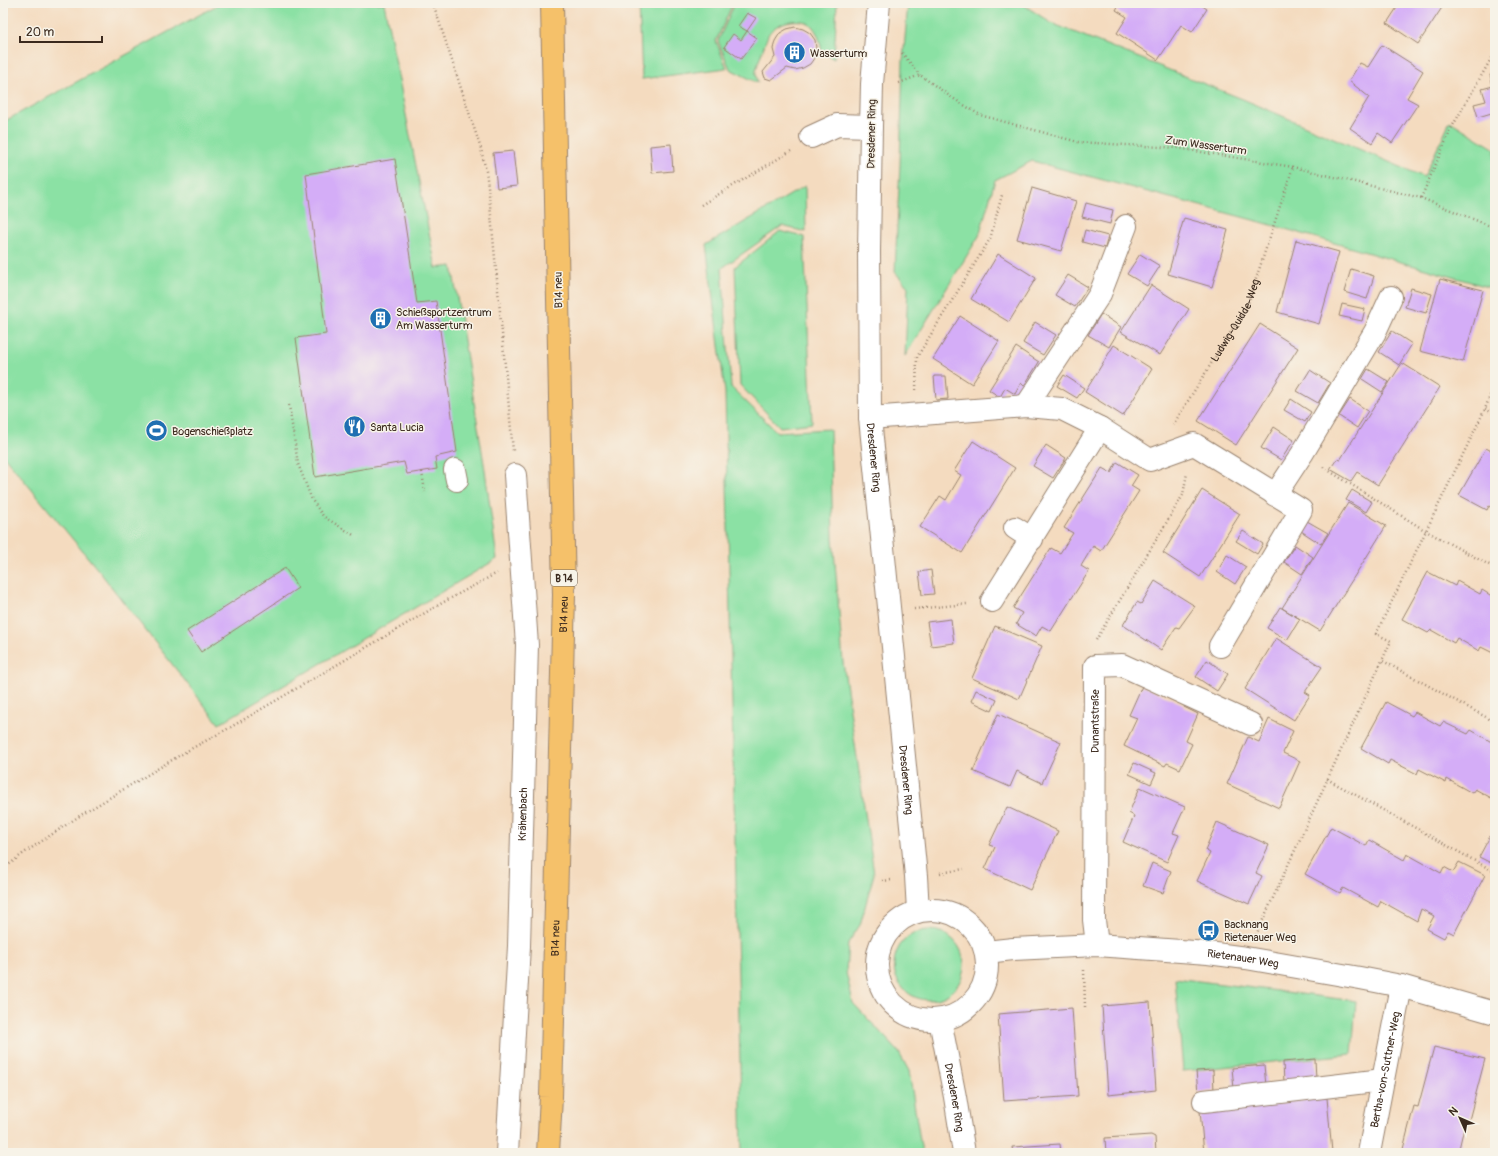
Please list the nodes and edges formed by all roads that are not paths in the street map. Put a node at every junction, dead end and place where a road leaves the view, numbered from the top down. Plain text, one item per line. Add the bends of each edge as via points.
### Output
1 (552, 3) edge
2 (879, 3) edge
3 (871, 126) junction
4 (811, 136) road end
5 (1126, 226) dead end
6 (1391, 297) dead end
7 (1026, 406) junction
8 (870, 418) junction
9 (1100, 428) junction
10 (515, 475) road end
11 (1275, 495) junction
12 (992, 601) road end
13 (1220, 646) dead end
14 (1251, 724) dead end
15 (918, 911) junction
16 (1090, 945) junction
17 (986, 952) junction
18 (1401, 986) junction
19 (1495, 1013) edge
20 (940, 1020) junction
21 (1383, 1080) junction
22 (1204, 1101) dead end
23 (507, 1153) edge
24 (548, 1153) edge
25 (964, 1153) edge
26 (1369, 1153) edge

1 - 24 main road, B14 neu / B 14 via 564,595
2 - 3 street, Dresdener Ring
3 - 4 street via 837,125
3 - 8 street, Dresdener Ring
5 - 7 street via 1100,294
6 - 11 street via 1375,332
7 - 8 street
7 - 9 street via 1062,409
8 - 15 street, Dresdener Ring
9 - 11 street via 1150,460 1194,444
9 - 12 street via 1023,534
10 - 23 street, Krähenbach via 527,645 519,946
11 - 13 street via 1301,510
14 - 16 street, Dunantstraße via 1122,665 1095,666 1094,920
15 - 17 street via 936,909 960,917 979,935
15 - 20 street via 902,918 888,930 880,946 876,963 879,981 887,997 900,1010 916,1018
16 - 17 street, Rietenauer Weg
16 - 18 street, Rietenauer Weg via 1246,958
17 - 20 street via 984,984 974,1000 965,1009
18 - 19 street, Rietenauer Weg
18 - 21 street, Bertha-von-Suttner-Weg
20 - 25 street, Dresdener Ring
21 - 22 street
21 - 26 street, Bertha-von-Suttner-Weg

